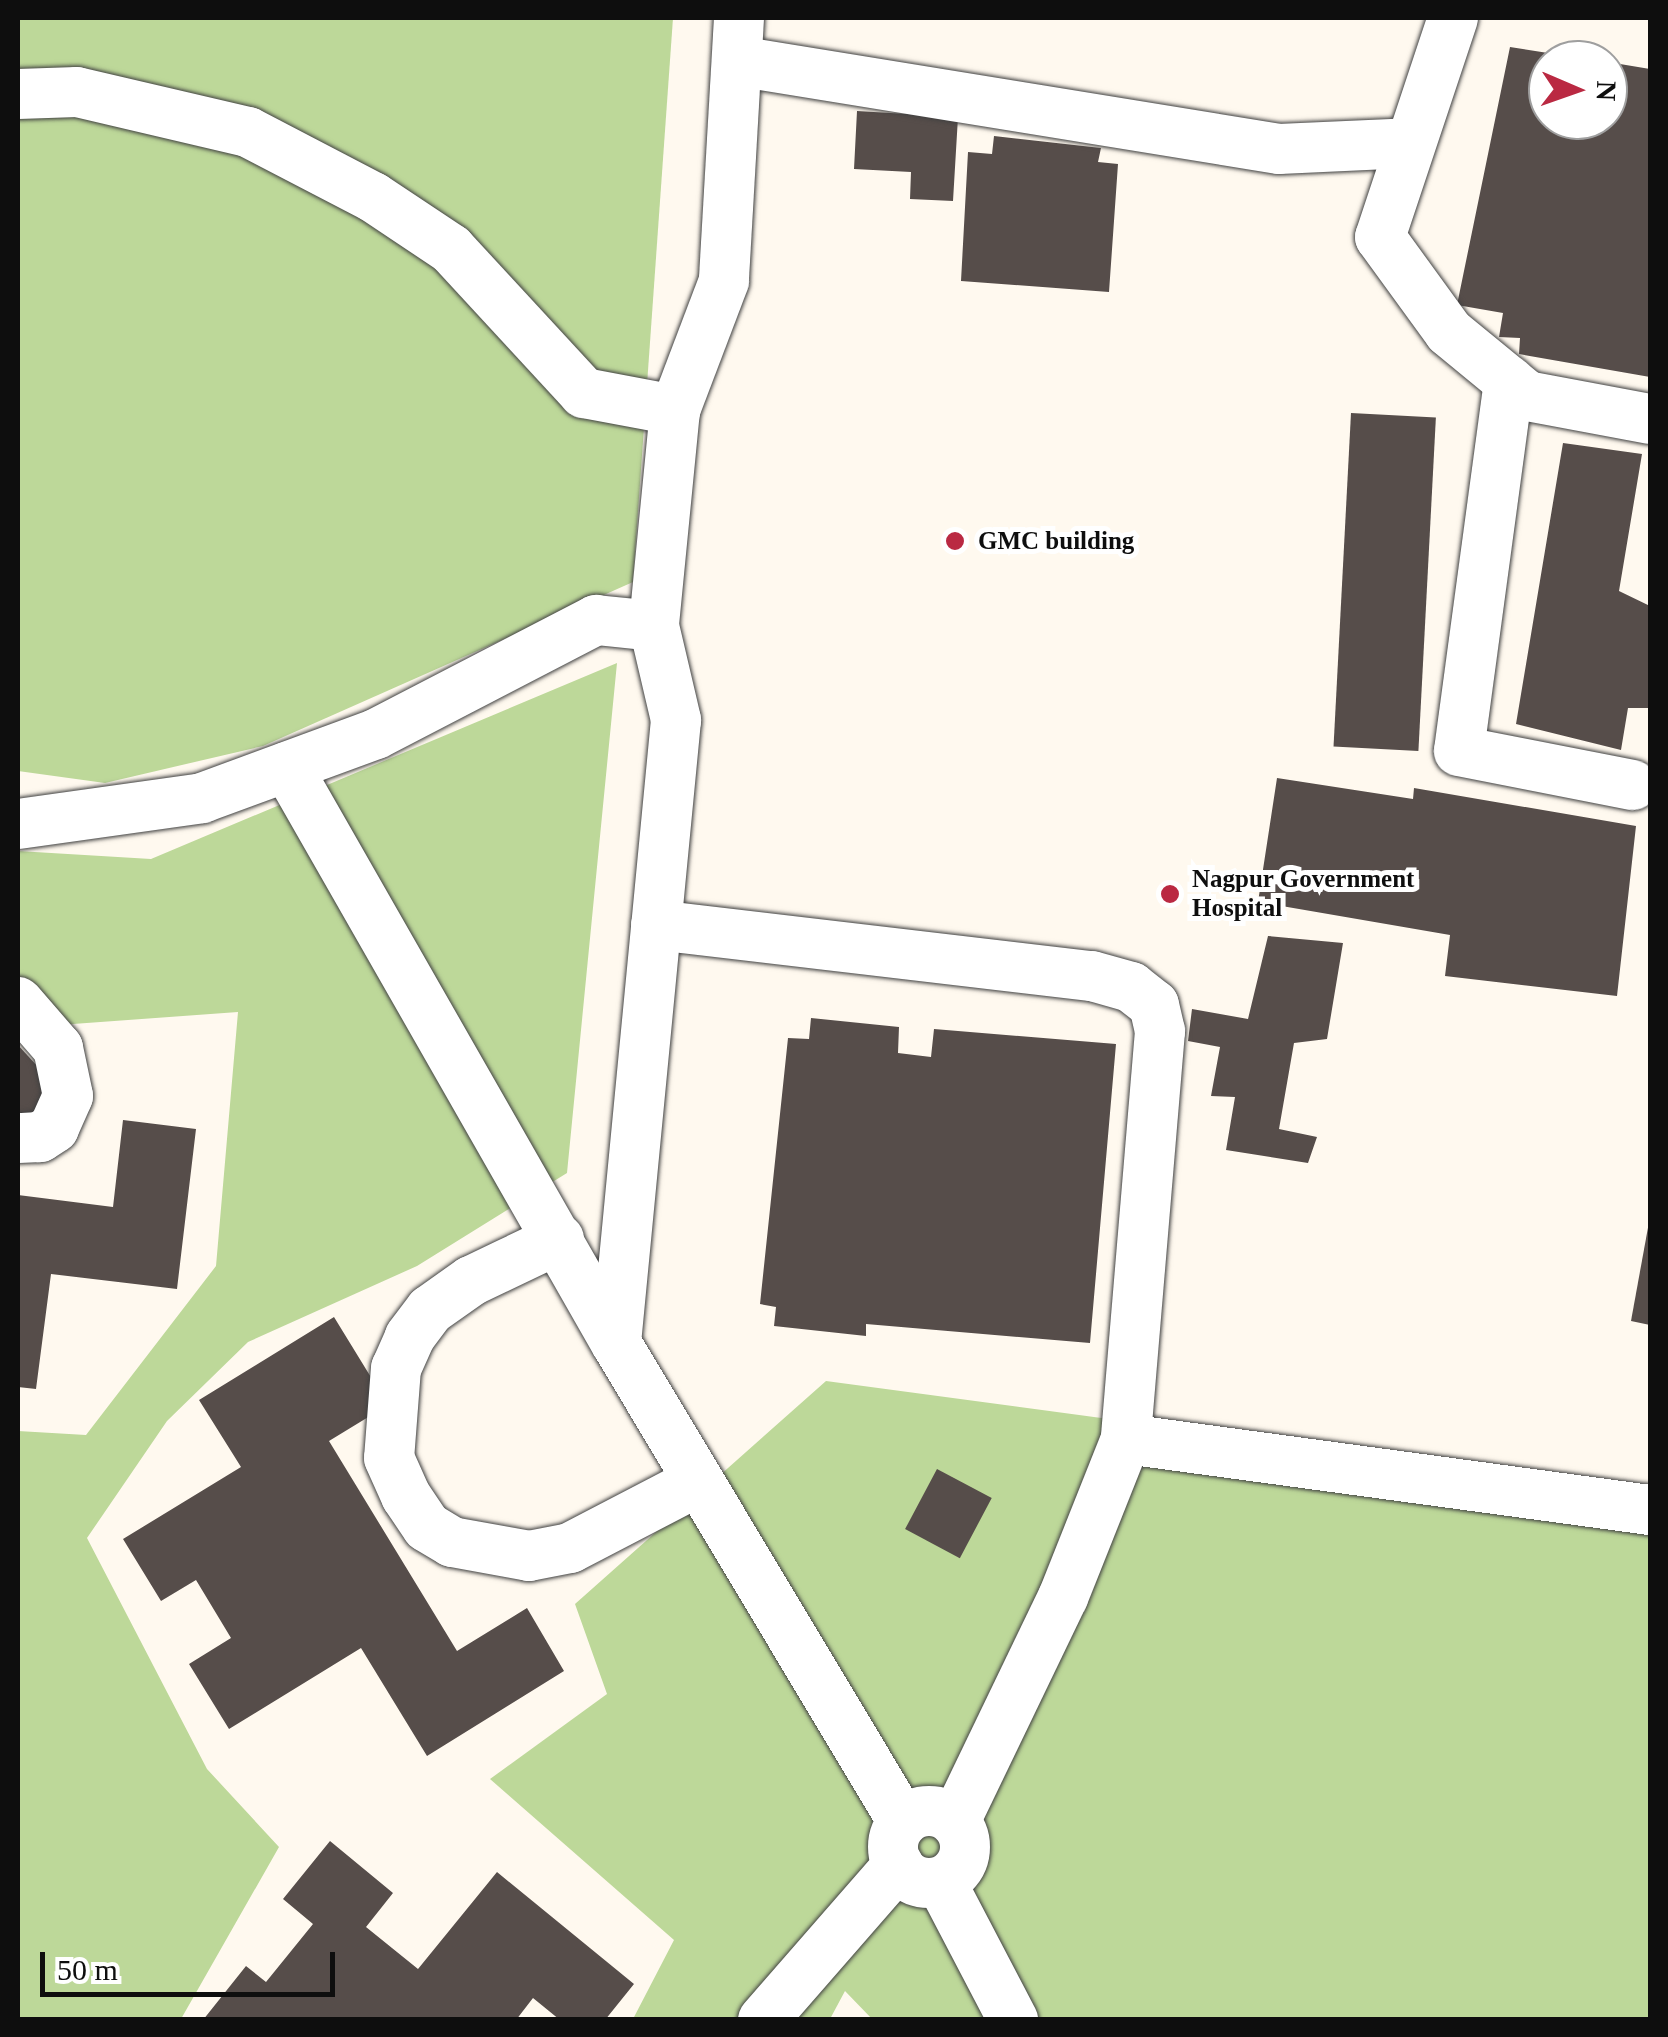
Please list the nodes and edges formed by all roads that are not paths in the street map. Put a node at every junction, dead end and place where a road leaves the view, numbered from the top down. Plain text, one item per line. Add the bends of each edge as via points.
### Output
1 (1453, 18) edge
2 (738, 39) edge
3 (18, 94) edge
4 (1409, 143) junction
5 (1510, 382) junction
6 (675, 410) junction
7 (1650, 420) edge
8 (654, 626) junction
9 (287, 766) junction
10 (1633, 786) dead end
11 (18, 824) edge
12 (656, 925) junction
13 (18, 1002) edge
14 (18, 1138) edge
15 (559, 1238) junction
16 (616, 1343) junction
17 (1126, 1439) junction
18 (697, 1482) junction
19 (1650, 1510) edge
20 (914, 1856) junction
21 (764, 2020) edge
22 (1013, 2020) edge

1 - 4 street
2 - 4 street via 1279,148
2 - 6 street via 724,281
3 - 6 street via 77,92 248,132 373,197 451,249 584,393
4 - 5 street via 1380,237 1449,332
5 - 7 street via 1526,396
5 - 10 street via 1459,751
6 - 8 street
8 - 9 street via 596,620 376,734
8 - 12 street via 676,720
9 - 11 street via 202,798
9 - 15 street
12 - 16 street
12 - 17 street via 1092,976 1131,987 1154,1005 1158,1051
13 - 14 street via 58,1048 68,1096 54,1128 40,1138
15 - 16 street
15 - 18 street via 470,1281 430,1310 410,1337 396,1368 390,1458 406,1496 428,1527 452,1542 529,1556 570,1548
16 - 18 street
17 - 19 street
17 - 20 street via 1063,1597 955,1821 923,1811
18 - 20 street
20 - 21 street
20 - 22 street

